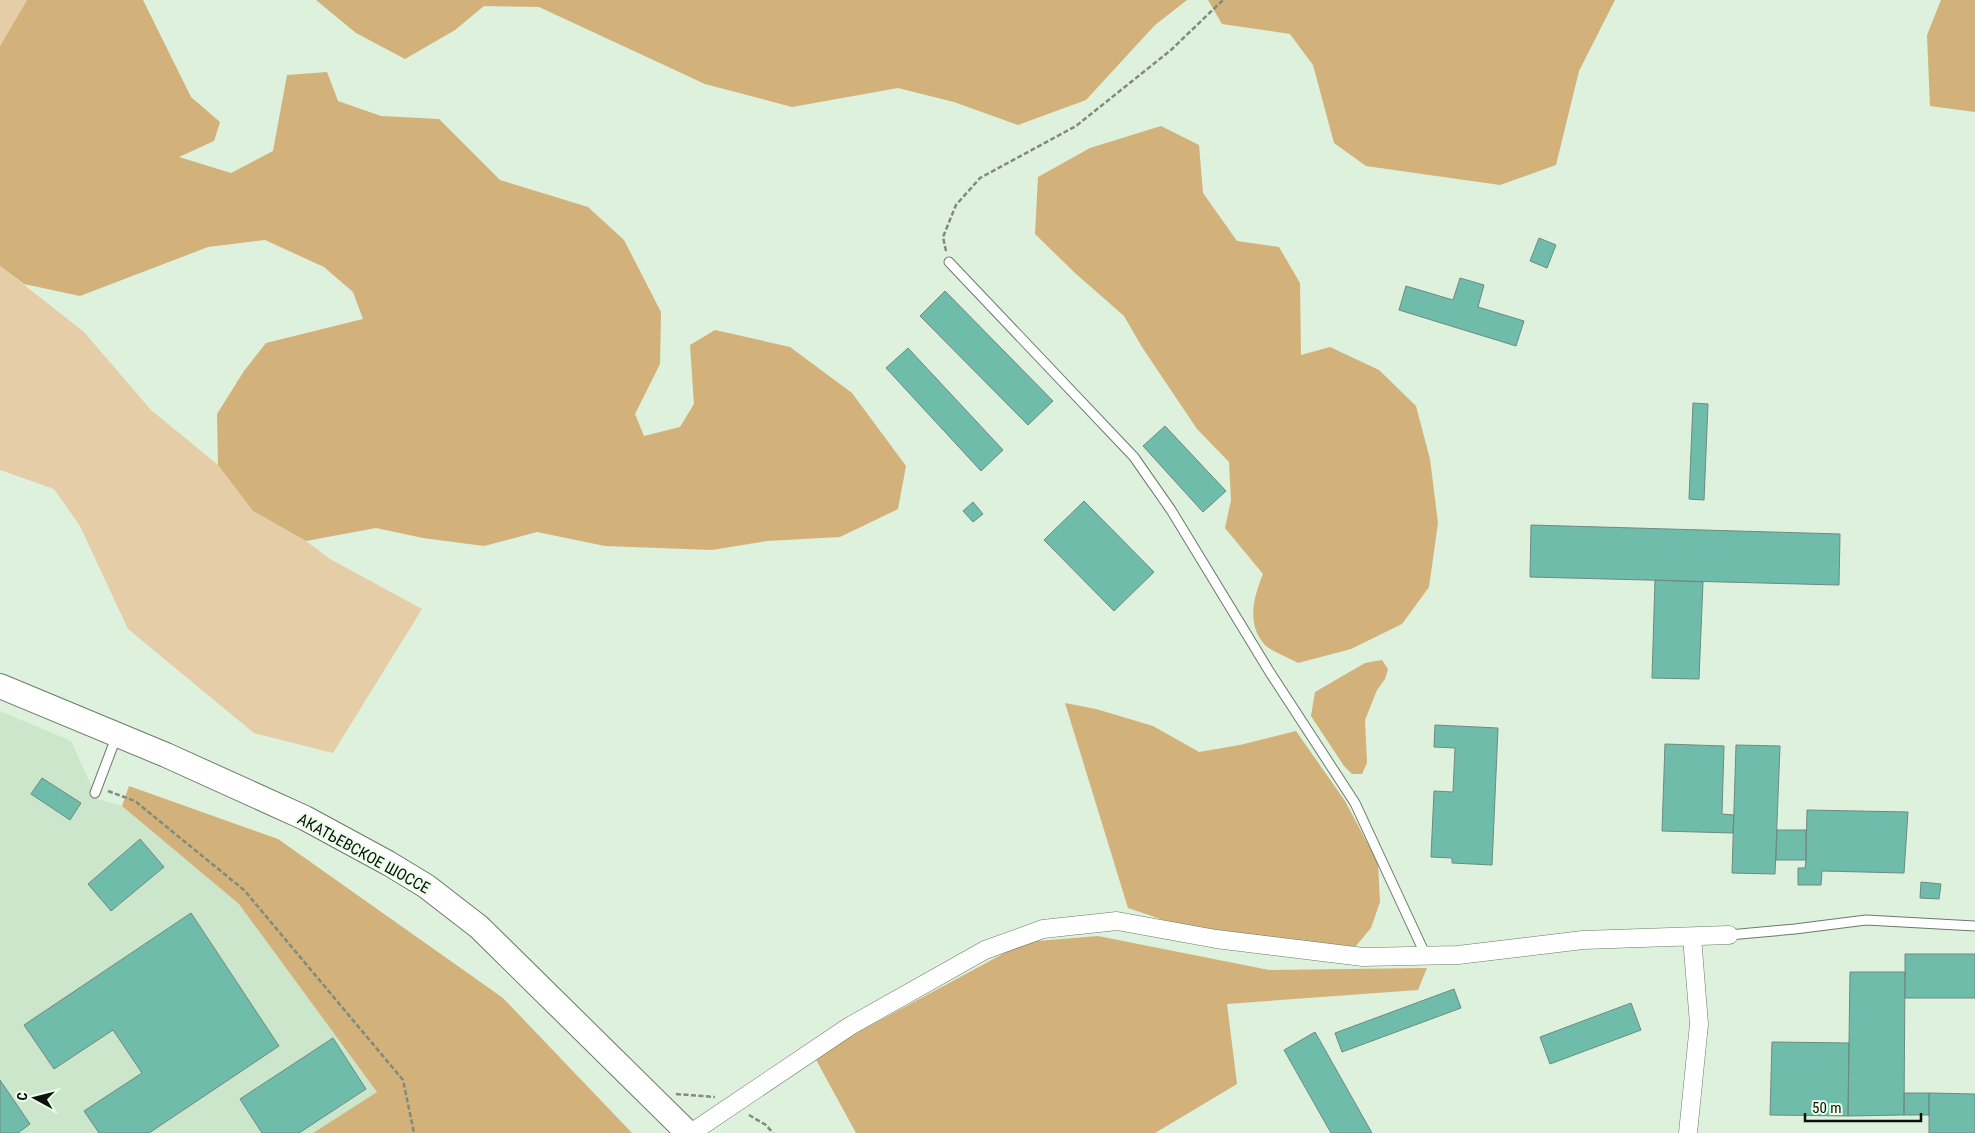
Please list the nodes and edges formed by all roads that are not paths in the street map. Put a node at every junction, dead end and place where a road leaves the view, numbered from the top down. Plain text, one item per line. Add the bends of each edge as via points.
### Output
1 (948, 262) road end
2 (0, 686) edge
3 (116, 735) junction
4 (96, 790) road end
5 (1975, 926) edge
6 (1729, 935) joint
7 (1692, 937) junction
8 (1426, 956) junction
9 (690, 1133) edge
10 (1688, 1133) edge

1 - 8 lane via 1134,457 1171,510 1269,671 1355,803
2 - 3 street, АКАТЬЕВСКОЕ ШОССЕ
3 - 4 lane
3 - 9 street, АКАТЬЕВСКОЕ ШОССЕ via 305,818 426,886 479,926
5 - 6 lane via 1866,920
6 - 7 street
7 - 8 street via 1583,940
7 - 10 street via 1699,1024
8 - 9 street via 1363,957 1216,939 1117,921 1043,929 986,950 850,1026

